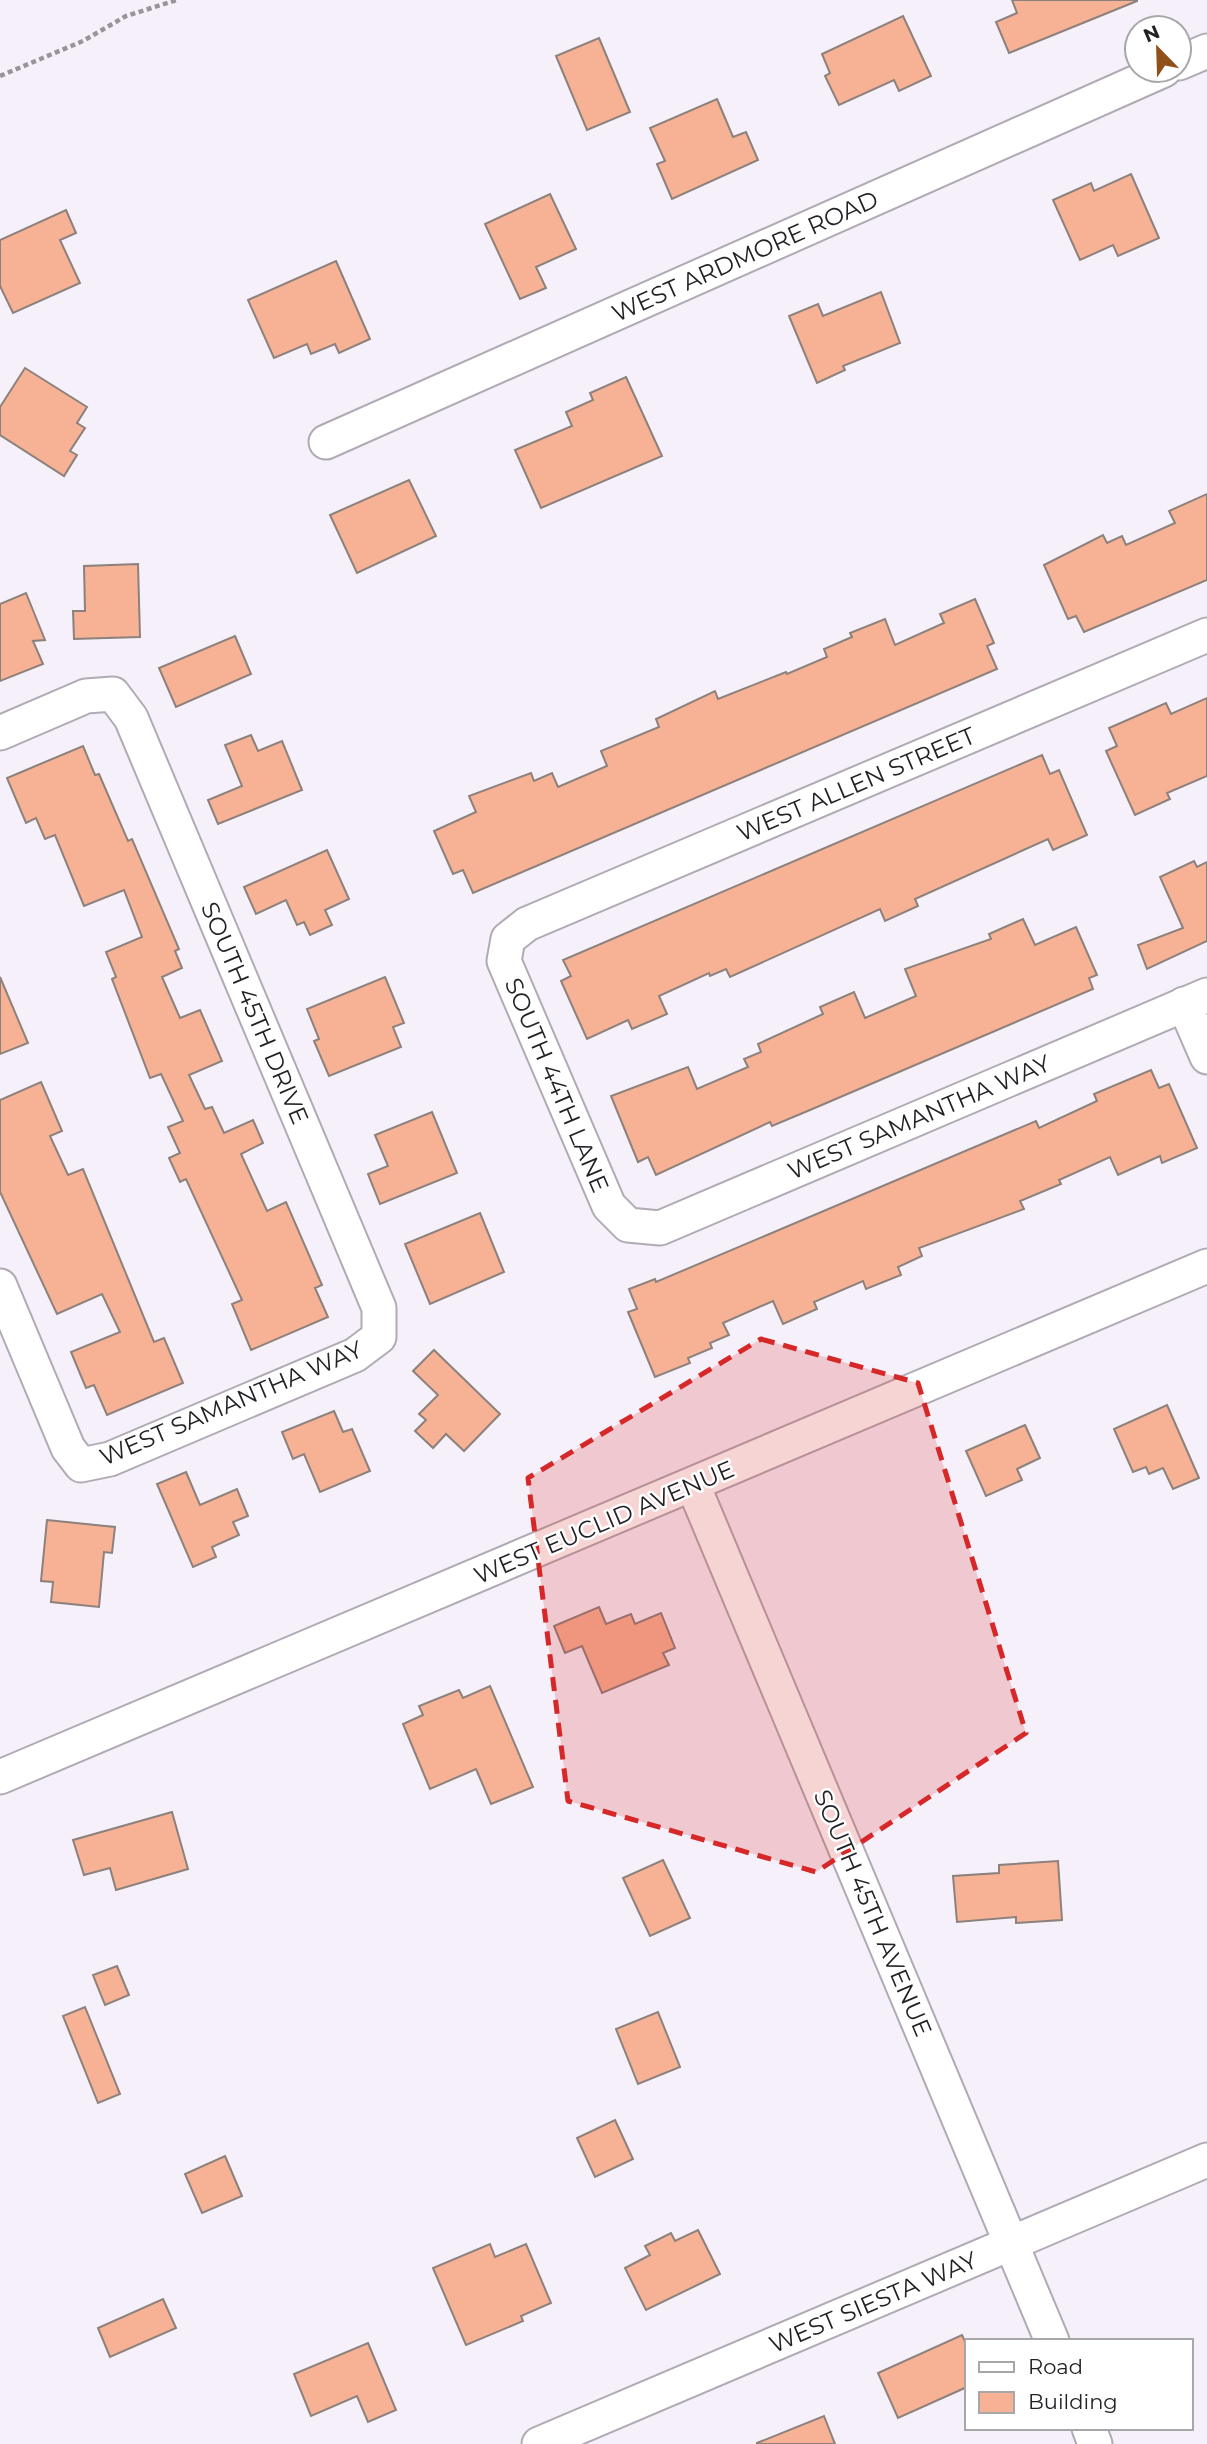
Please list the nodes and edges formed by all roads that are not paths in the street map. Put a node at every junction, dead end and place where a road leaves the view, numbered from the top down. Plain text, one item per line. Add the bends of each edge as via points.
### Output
1 (1132, 84) edge
2 (326, 442) dead end
3 (1207, 635) edge
4 (0, 733) edge
5 (508, 939) joint
6 (1196, 1000) edge
7 (1207, 1057) edge
8 (628, 1225) joint
9 (1207, 1266) edge
10 (0, 1286) edge
11 (379, 1337) joint
12 (693, 1485) junction
13 (0, 1777) edge
14 (1207, 2160) edge
15 (1011, 2243) junction
16 (1051, 2339) edge
17 (539, 2444) edge

1 - 2 street, WEST ARDMORE ROAD
3 - 5 street, WEST ALLEN STREET via 527,924
4 - 11 street, SOUTH 45TH DRIVE via 86,696 113,694 131,718 379,1308
5 - 8 street, SOUTH 44TH LANE via 504,961 609,1206
6 - 7 street
6 - 8 street, WEST SAMANTHA WAY via 660,1228
9 - 12 street, WEST EUCLID AVENUE
10 - 11 street, WEST SAMANTHA WAY via 68,1448 81,1465 110,1459 355,1354
12 - 13 street, WEST EUCLID AVENUE
12 - 15 street, SOUTH 45TH AVENUE
14 - 15 street, WEST SIESTA WAY
15 - 16 street, SOUTH 45TH AVENUE
15 - 17 street, WEST SIESTA WAY

